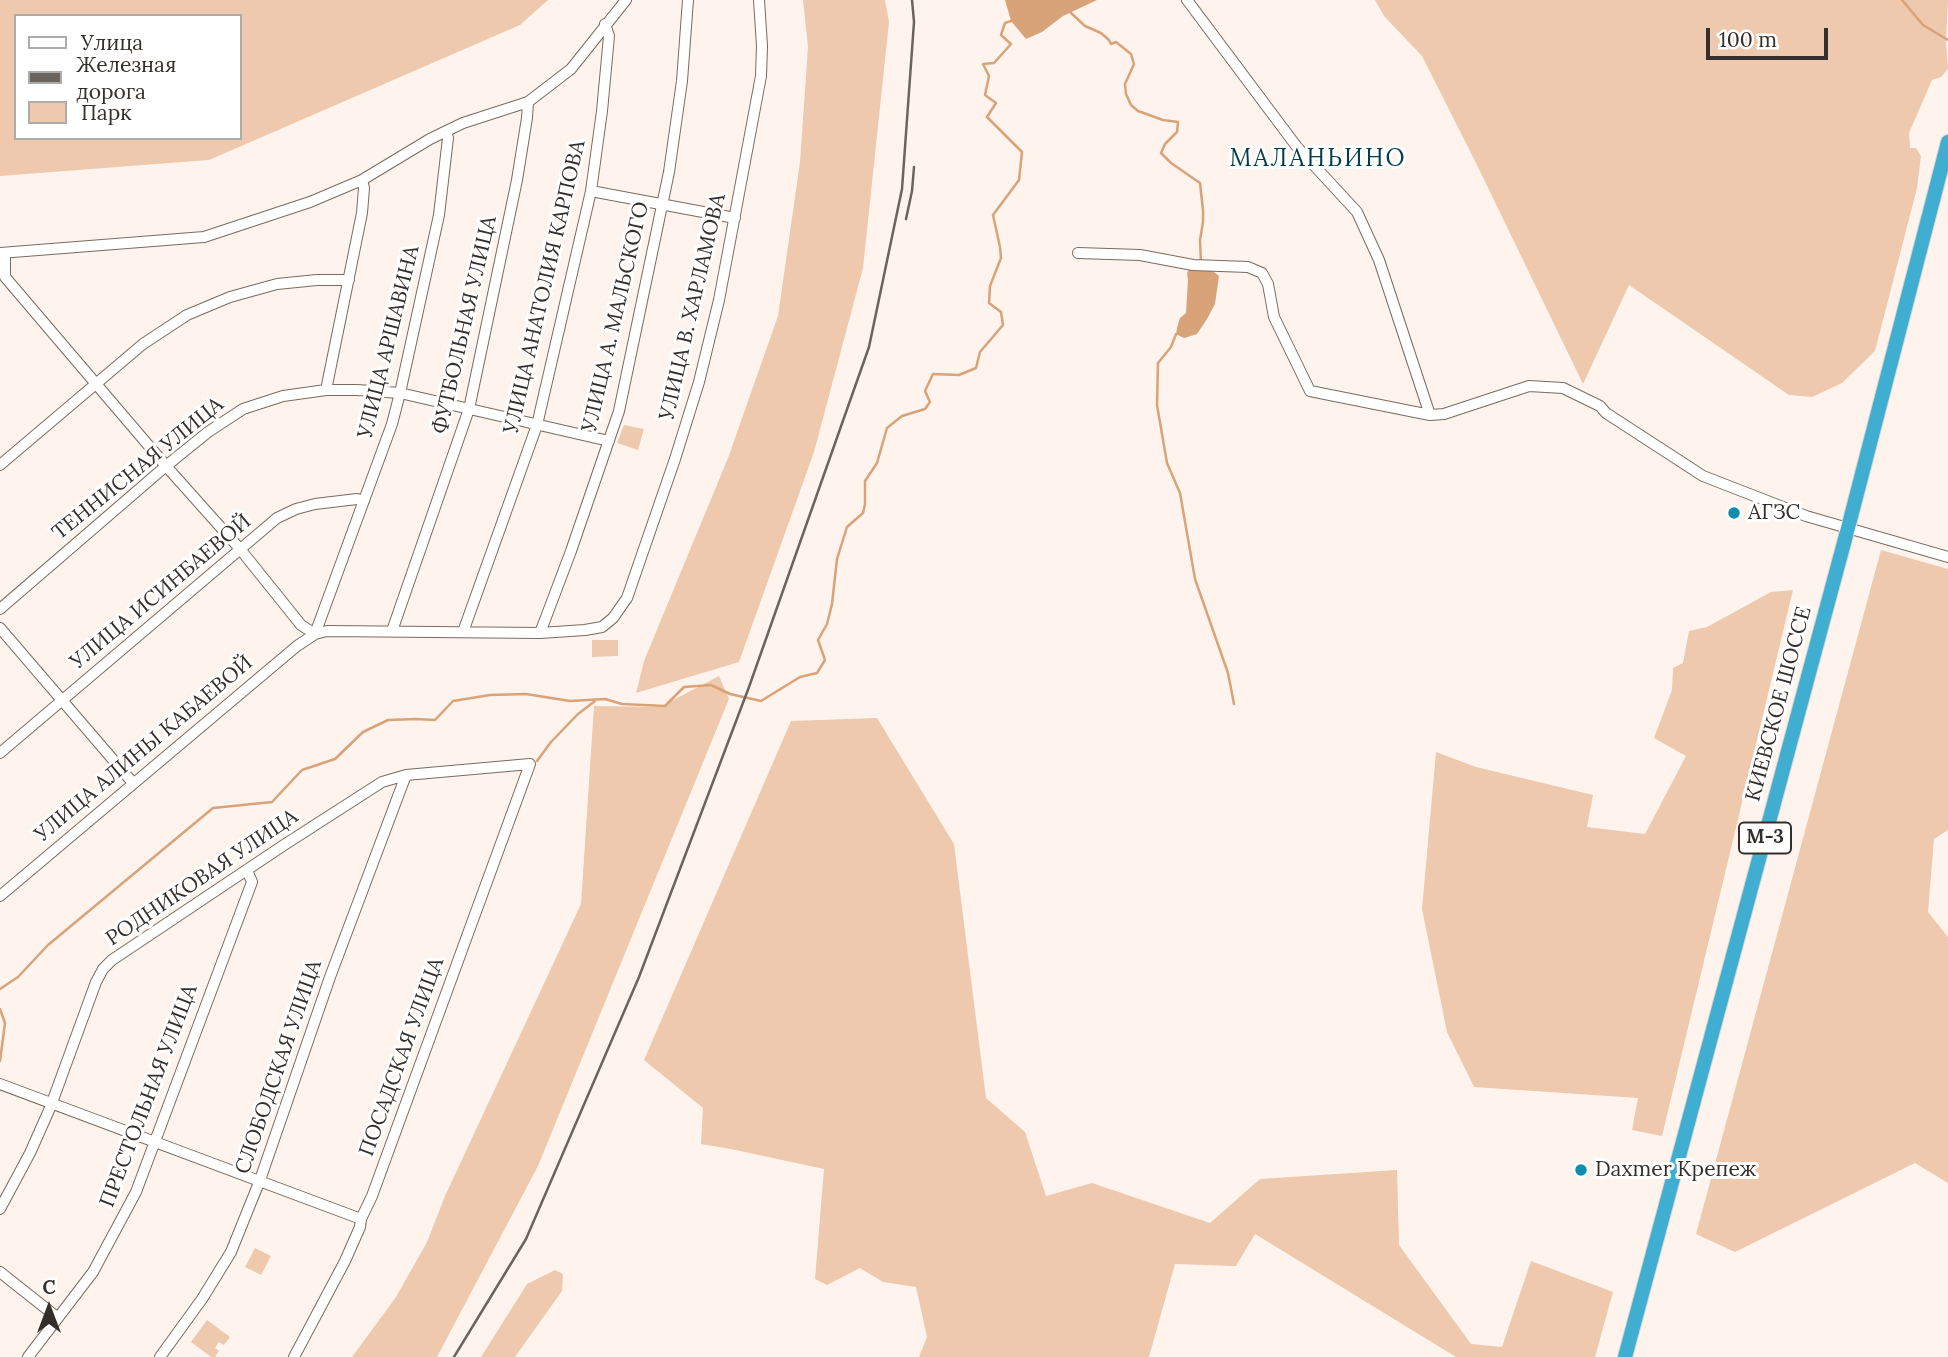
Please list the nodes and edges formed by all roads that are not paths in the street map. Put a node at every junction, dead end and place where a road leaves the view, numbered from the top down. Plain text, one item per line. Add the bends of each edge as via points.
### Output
1 (626, 0) edge
2 (688, 0) edge
3 (759, 0) edge
4 (1187, 0) edge
5 (606, 24) junction
6 (528, 102) junction
7 (446, 132) junction
8 (1948, 142) edge
9 (362, 180) junction
10 (591, 191) junction
11 (661, 205) junction
12 (735, 218) junction
13 (2, 253) edge
14 (1078, 253) dead end
15 (3, 279) edge
16 (349, 280) junction
17 (97, 383) junction
18 (326, 390) junction
19 (400, 393) junction
20 (470, 409) junction
21 (1430, 415) junction
22 (537, 425) junction
23 (609, 441) junction
24 (0, 465) edge
25 (166, 466) junction
26 (364, 501) junction
27 (1848, 528) junction
28 (240, 549) junction
29 (1948, 557) edge
30 (0, 609) edge
31 (0, 628) edge
32 (392, 631) junction
33 (463, 632) junction
34 (540, 633) junction
35 (315, 634) junction
36 (63, 699) junction
37 (0, 753) edge
38 (530, 764) joint
39 (405, 775) junction
40 (133, 783) junction
41 (247, 870) junction
42 (0, 895) edge
43 (0, 1084) edge
44 (52, 1103) junction
45 (154, 1142) junction
46 (260, 1180) junction
47 (0, 1209) edge
48 (362, 1219) junction
49 (0, 1272) edge
50 (58, 1318) junction
51 (27, 1357) edge
52 (160, 1357) edge
53 (294, 1357) edge
54 (1625, 1357) edge

1 - 5 street
2 - 11 street, УЛИЦА А. МАЛЬСКОГО via 682,81
3 - 12 street, УЛИЦА В. ХАРЛАМОВА via 761,76
4 - 21 street via 1297,147 1357,212 1379,260
5 - 6 street via 571,69
5 - 10 street, УЛИЦА АНАТОЛИЯ КАРПОВА via 609,36
6 - 7 street
6 - 20 street, ФУТБОЛЬНАЯ УЛИЦА via 517,180
7 - 9 street
7 - 19 street, УЛИЦА АРШАВИНА via 439,215
8 - 27 highway, КИЕВСКОЕ ШОССЕ / М-3
9 - 13 street via 204,237
9 - 16 street via 362,213
10 - 11 street
10 - 22 street, УЛИЦА АНАТОЛИЯ КАРПОВА
11 - 12 street
11 - 23 street, УЛИЦА А. МАЛЬСКОГО
12 - 34 street, УЛИЦА В. ХАРЛАМОВА via 699,382 627,598 602,627
13 - 15 street
14 - 21 street via 1140,254 1193,265 1248,267 1262,273 1274,317 1310,391
15 - 17 street
16 - 17 street via 277,284 230,297 187,316 143,344
16 - 18 street
17 - 24 street
17 - 25 street
18 - 19 street, ТЕННИСНАЯ УЛИЦА
18 - 25 street, ТЕННИСНАЯ УЛИЦА via 282,396 243,409
19 - 20 street, ТЕННИСНАЯ УЛИЦА
19 - 26 street, УЛИЦА АРШАВИНА
20 - 22 street, ТЕННИСНАЯ УЛИЦА
20 - 32 street, ФУТБОЛЬНАЯ УЛИЦА
21 - 27 street via 1529,386 1563,388 1600,407 1703,476
22 - 23 street, ТЕННИСНАЯ УЛИЦА
22 - 33 street, УЛИЦА АНАТОЛИЯ КАРПОВА
23 - 34 street, УЛИЦА А. МАЛЬСКОГО
25 - 28 street
25 - 30 street, ТЕННИСНАЯ УЛИЦА
26 - 28 street, УЛИЦА ИСИНБАЕВОЙ via 341,500 296,509 277,518
26 - 35 street, УЛИЦА АРШАВИНА
27 - 29 street
27 - 54 highway, КИЕВСКОЕ ШОССЕ / М-3
28 - 35 street via 302,625
28 - 36 street, УЛИЦА ИСИНБАЕВОЙ
31 - 36 street
32 - 33 street, УЛИЦА В. ХАРЛАМОВА
32 - 35 street, УЛИЦА В. ХАРЛАМОВА
33 - 34 street, УЛИЦА В. ХАРЛАМОВА
35 - 40 street, УЛИЦА АЛИНЫ КАБАЕВОЙ
36 - 37 street, УЛИЦА ИСИНБАЕВОЙ
36 - 40 street
38 - 39 street, РОДНИКОВАЯ УЛИЦА
38 - 48 street, ПОСАДСКАЯ УЛИЦА
39 - 41 street, РОДНИКОВАЯ УЛИЦА via 382,782
39 - 46 street, СЛОБОДСКАЯ УЛИЦА
40 - 42 street, УЛИЦА АЛИНЫ КАБАЕВОЙ
41 - 44 street, РОДНИКОВАЯ УЛИЦА via 103,969
41 - 45 street, ПРЕСТОЛЬНАЯ УЛИЦА via 252,882
43 - 44 street
44 - 45 street
44 - 47 street, РОДНИКОВАЯ УЛИЦА
45 - 46 street
45 - 50 street, ПРЕСТОЛЬНАЯ УЛИЦА via 136,1192 93,1272
46 - 48 street
46 - 52 street, СЛОБОДСКАЯ УЛИЦА via 231,1252
48 - 53 street, ПОСАДСКАЯ УЛИЦА
49 - 50 street
50 - 51 street, ПРЕСТОЛЬНАЯ УЛИЦА

